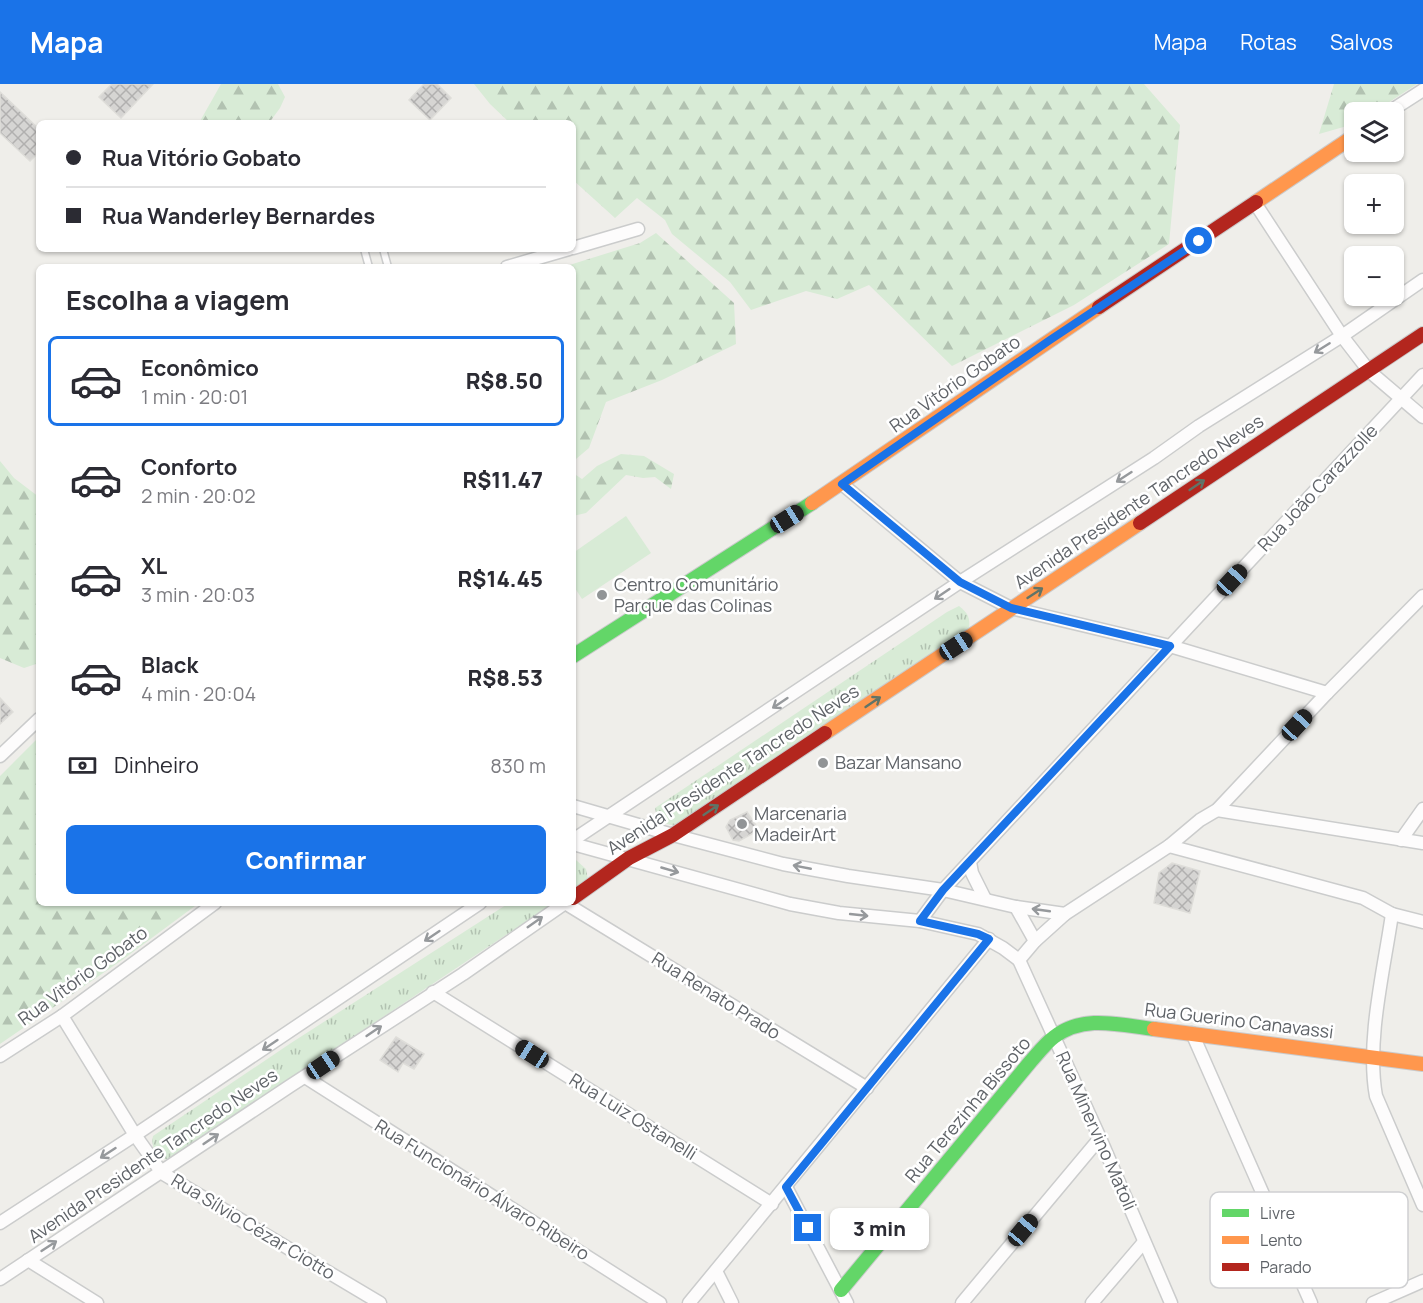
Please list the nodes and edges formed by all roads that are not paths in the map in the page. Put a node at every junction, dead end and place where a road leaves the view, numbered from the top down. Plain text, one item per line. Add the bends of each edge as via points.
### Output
1 (1423, 90) edge
2 (1404, 102) edge
3 (1344, 143) edge
4 (1255, 203) junction
5 (638, 229) dead end
6 (576, 247) edge
7 (558, 252) edge
8 (517, 264) edge
9 (1423, 280) edge
10 (1423, 334) edge
11 (1342, 336) junction
12 (1369, 371) junction
13 (1423, 375) edge
14 (1401, 399) junction
15 (1423, 417) edge
16 (842, 484) junction
17 (960, 582) junction
18 (1423, 596) edge
19 (1011, 608) junction
20 (1170, 646) junction
21 (576, 654) edge
22 (1328, 693) junction
23 (36, 722) edge
24 (0, 756) edge
25 (576, 807) edge
26 (1423, 809) edge
27 (1217, 810) junction
28 (610, 815) junction
29 (673, 835) junction
30 (576, 840) edge
31 (1401, 840) junction
32 (576, 843) edge
33 (1423, 843) edge
34 (1169, 846) junction
35 (629, 858) junction
36 (970, 862) junction
37 (943, 890) junction
38 (576, 895) edge
39 (985, 899) junction
40 (211, 906) edge
41 (476, 906) edge
42 (561, 906) edge
43 (570, 906) edge
44 (1016, 907) junction
45 (1065, 914) junction
46 (1392, 914) junction
47 (920, 921) junction
48 (1423, 922) edge
49 (989, 939) junction
50 (1035, 941) junction
51 (1018, 960) junction
52 (433, 992) junction
53 (62, 1016) junction
54 (1192, 1033) junction
55 (1054, 1037) junction
56 (0, 1056) edge
57 (1373, 1056) junction
58 (1423, 1064) edge
59 (305, 1077) junction
60 (867, 1088) junction
61 (135, 1135) junction
62 (1100, 1138) junction
63 (162, 1173) junction
64 (786, 1187) junction
65 (1262, 1192) edge
66 (772, 1204) junction
67 (1423, 1205) edge
68 (0, 1223) edge
69 (1144, 1242) junction
70 (28, 1260) junction
71 (716, 1271) junction
72 (0, 1279) edge
73 (1423, 1281) edge
74 (1304, 1288) edge
75 (1407, 1288) edge
76 (1408, 1288) edge
77 (841, 1290) junction
78 (97, 1303) edge
79 (380, 1303) edge
80 (660, 1303) edge
81 (689, 1303) edge
82 (732, 1303) edge
83 (847, 1303) edge
84 (962, 1303) edge
85 (1092, 1303) edge
86 (1171, 1303) edge
87 (1311, 1303) edge
88 (1373, 1303) edge

1 - 2 street
3 - 4 street, Rua Vitório Gobato
4 - 11 street
4 - 16 street, Rua Vitório Gobato
5 - 6 street
7 - 8 street
9 - 11 street, Avenida Presidente Tancredo Neves
10 - 12 street, Avenida Presidente Tancredo Neves
11 - 12 street
11 -> 17 street, Avenida Presidente Tancredo Neves
12 - 14 street
19 -> 12 street, Avenida Presidente Tancredo Neves
13 - 14 street, Rua João Carazzolle
14 - 15 street
14 - 20 street, Rua João Carazzolle
16 - 17 street
16 - 21 street, Rua Vitório Gobato
17 - 19 street
17 -> 28 street, Avenida Presidente Tancredo Neves
18 - 22 street
19 - 20 street
29 -> 19 street, Avenida Presidente Tancredo Neves
20 - 22 street
20 - 36 street, Rua João Carazzolle
22 - 27 street
23 - 24 street
25 - 28 street
26 - 31 street
27 - 31 street
27 - 34 street
28 - 29 street
28 - 30 street, Avenida Presidente Tancredo Neves
29 - 35 street, Avenida Presidente Tancredo Neves
37 -> 29 street via 783,864
31 - 33 street
32 - 35 street
34 - 45 street
34 - 46 street via 1363,898
35 - 38 street, Avenida Presidente Tancredo Neves
35 -> 47 street via 790,904
36 - 37 street, Rua João Carazzolle
36 - 39 street
37 - 39 street
37 - 47 street, Rua João Carazzolle
39 - 44 street
40 - 53 street, Rua Vitório Gobato
41 -> 61 street, Avenida Presidente Tancredo Neves
52 -> 42 street, Avenida Presidente Tancredo Neves
43 - 60 street, Rua Renato Prado
45 -> 44 street
44 - 50 street
45 - 50 street
46 - 48 street
46 - 57 street
47 - 49 street
49 - 51 street
49 - 60 street
50 - 51 street
51 - 55 street, Rua Minervino Matoli
59 -> 52 street, Avenida Presidente Tancredo Neves
52 - 66 street, Rua Luiz Ostanelli
53 - 56 street, Rua Vitório Gobato
53 - 61 street, Rua Sílvio Cézar Ciotto
54 - 55 street, Rua Guerino Canavassi via 1099,1022 1081,1023
54 - 57 street, Rua Guerino Canavassi
54 - 65 street
55 - 62 street, Rua Minervino Matoli
55 - 77 street, Rua Terezinha Bissoto
57 - 58 street, Rua Guerino Canavassi
57 - 67 street via 1377,1096
63 -> 59 street, Avenida Presidente Tancredo Neves
59 - 80 street, Rua Funcionário Álvaro Ribeiro
60 - 64 street
61 - 63 street, Rua Sílvio Cézar Ciotto
61 -> 68 street, Avenida Presidente Tancredo Neves
62 - 69 street, Rua Minervino Matoli
62 - 84 street
70 -> 63 street, Avenida Presidente Tancredo Neves
63 - 79 street, Rua Sílvio Cézar Ciotto
64 - 66 street
64 - 77 street
66 - 71 street
69 - 85 street
69 - 86 street, Rua Minervino Matoli
70 - 72 street, Avenida Presidente Tancredo Neves
70 - 78 street
71 - 81 street
71 - 82 street
73 - 76 street
74 - 87 street
75 - 88 street
77 - 83 street

